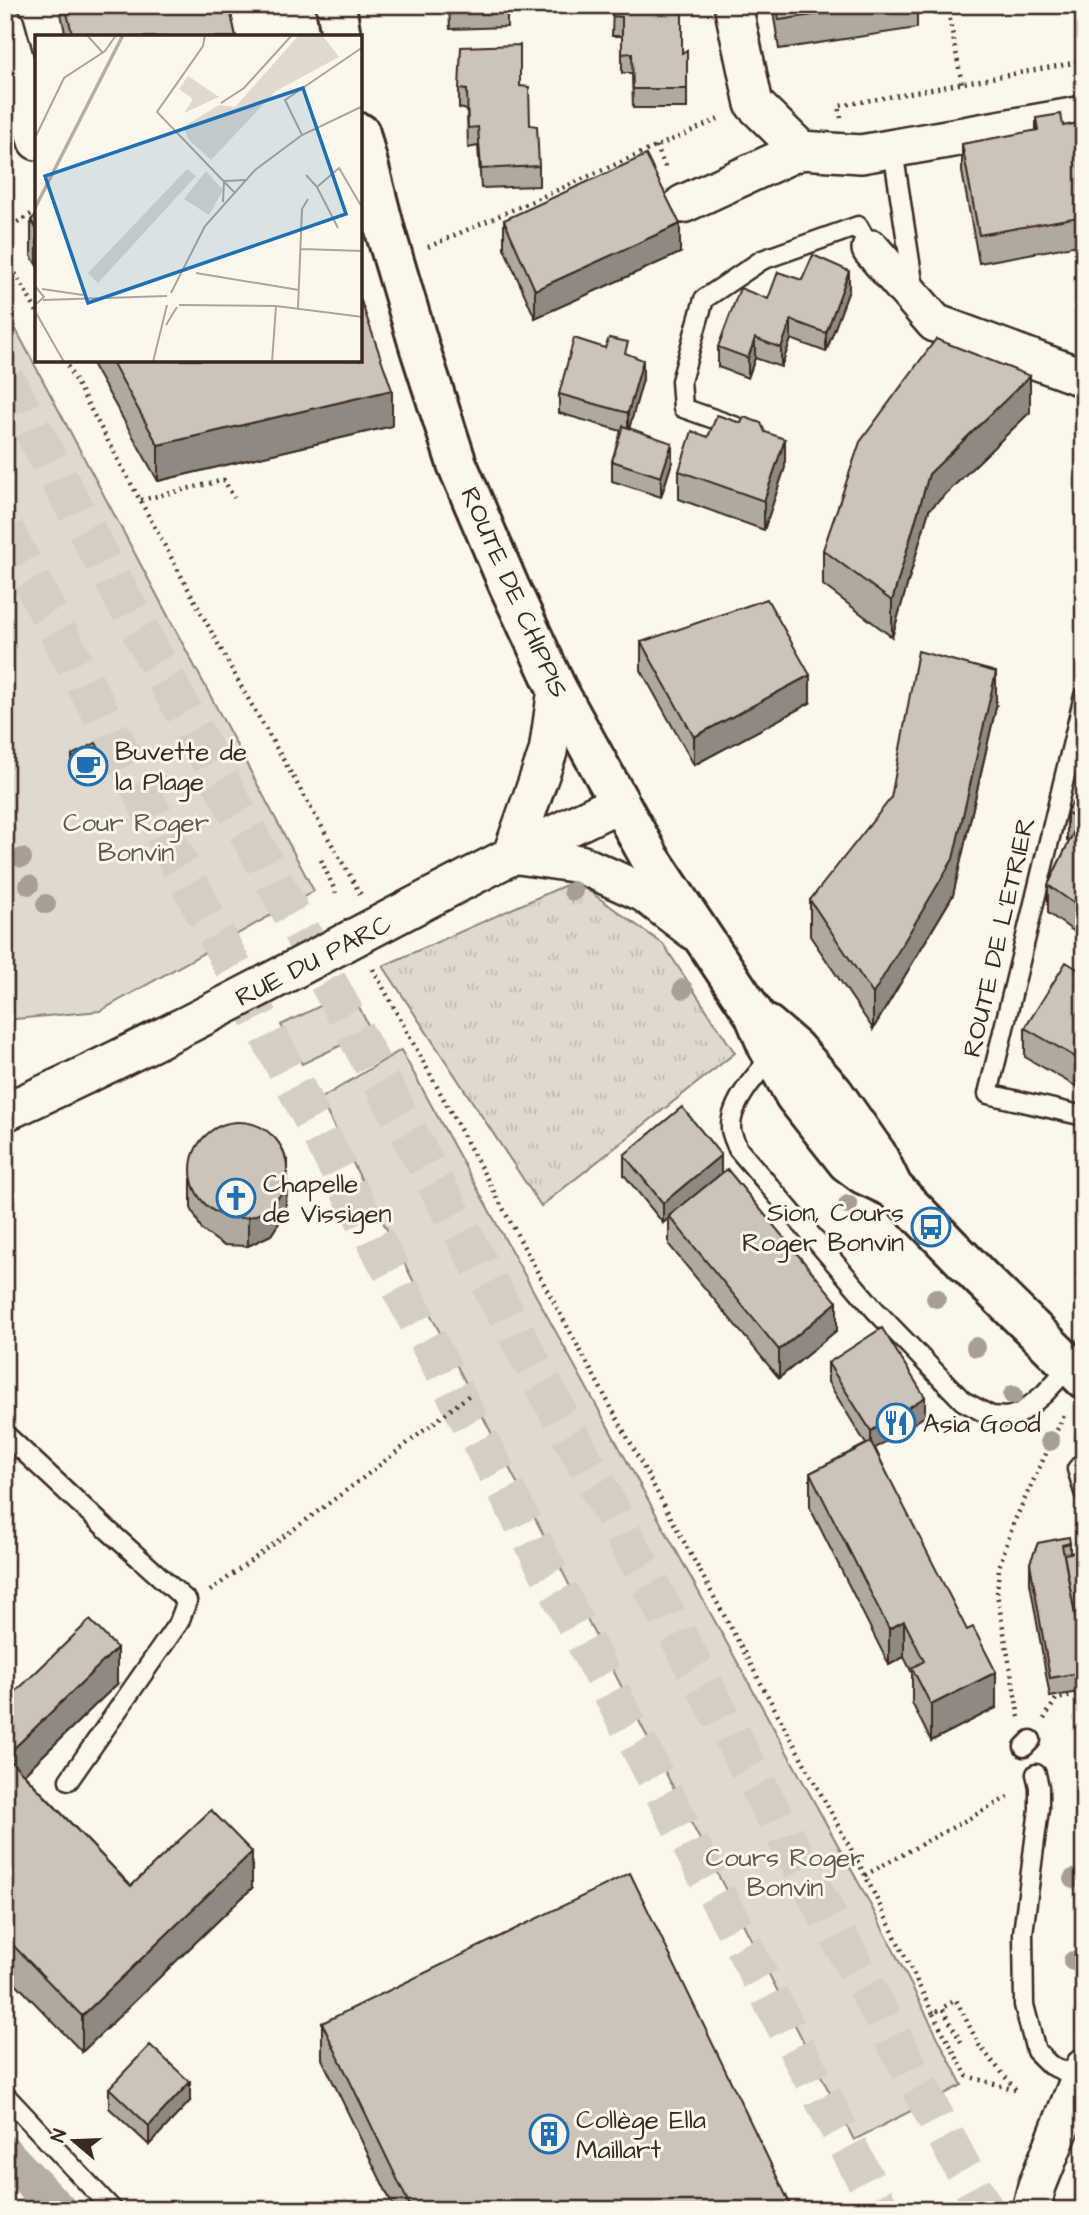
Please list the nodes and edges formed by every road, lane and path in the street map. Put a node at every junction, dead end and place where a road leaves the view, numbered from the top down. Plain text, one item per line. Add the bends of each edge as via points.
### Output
1 (336, 5) edge
2 (733, 5) edge
3 (947, 5) edge
4 (5, 24) edge
5 (341, 35) edge
6 (1084, 61) edge
7 (962, 84) junction
8 (754, 104) junction
9 (1084, 115) edge
10 (35, 134) edge
11 (362, 141) edge
12 (802, 149) junction
13 (893, 150) junction
14 (846, 153) junction
15 (573, 184) junction
16 (577, 193) edge
17 (682, 204) dead end
18 (35, 212) edge
19 (5, 229) edge
20 (871, 249) joint
21 (422, 250) dead end
22 (5, 255) edge
23 (916, 299) junction
24 (35, 308) edge
25 (65, 362) edge
26 (1084, 378) edge
27 (754, 433) edge
28 (234, 498) dead end
29 (141, 500) junction
30 (557, 689) junction
31 (1084, 696) edge
32 (619, 803) junction
33 (512, 854) junction
34 (321, 860) dead end
35 (336, 894) dead end
36 (369, 916) junction
37 (700, 935) junction
38 (780, 1049) junction
39 (6, 1110) edge
40 (1084, 1116) edge
41 (1077, 1373) edge
42 (472, 1393) dead end
43 (1065, 1414) dead end
44 (5, 1434) edge
45 (1084, 1461) edge
46 (1084, 1492) edge
47 (187, 1601) junction
48 (1084, 1694) edge
49 (1056, 1699) dead end
50 (1027, 1743) dead end
51 (69, 1780) dead end
52 (1038, 1780) joint
53 (865, 1875) junction
54 (942, 2008) junction
55 (933, 2014) junction
56 (961, 2042) dead end
57 (1082, 2073) edge
58 (5, 2095) edge
59 (1031, 2202) edge
60 (113, 2210) edge

1 - 5 street
2 - 8 street
3 - 7 path
4 - 10 street
6 - 7 path
7 - 14 path via 839,106
8 - 12 street
8 - 15 path
9 - 13 street
11 - 30 street, ROUTE DE CHIPPIS via 419,349 457,464
12 - 14 street
12 - 17 street
13 - 14 street
13 - 23 lane
15 - 16 path
15 - 21 path
18 - 19 path
20 - 23 street
20 - 27 lane via 859,226 762,260 704,299 681,381 682,408
22 - 24 path
23 - 26 street via 935,323
25 - 29 path
28 - 29 path via 225,480
29 - 36 path
30 - 32 street, ROUTE DE CHIPPIS
30 - 33 street via 548,752
31 - 40 lane, ROUTE DE L'ETRIER via 988,1094
32 - 33 street, RUE DU PARC
32 - 37 street, ROUTE DE CHIPPIS
33 - 36 street, RUE DU PARC
33 - 37 street via 580,864 645,892
34 - 35 path
36 - 39 street, RUE DU PARC via 207,1015
36 - 53 path via 364,954
37 - 38 street, ROUTE DE CHIPPIS
38 - 41 street, ROUTE DE CHIPPIS via 833,1092 877,1155 893,1188
38 - 41 lane via 740,1097 731,1130 738,1149 874,1310 962,1401 991,1416 1021,1413
42 - 47 path via 213,1590
43 - 50 path via 1014,1522 999,1567 998,1594
44 - 47 lane
45 - 46 lane via 1077,1469
47 - 51 lane via 180,1622
48 - 49 path
52 - 53 path
52 - 57 lane via 1039,1809 1023,1933 1024,2005 1036,2051 1050,2065
53 - 55 path
54 - 55 path
54 - 55 path via 956,2000 979,2045 1016,2091 967,2076
54 - 56 path
57 - 59 street
58 - 60 lane

